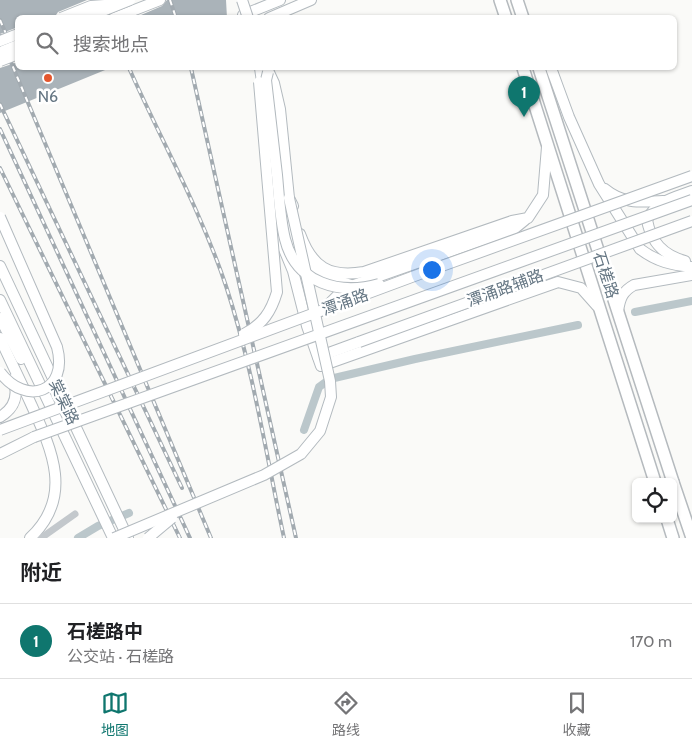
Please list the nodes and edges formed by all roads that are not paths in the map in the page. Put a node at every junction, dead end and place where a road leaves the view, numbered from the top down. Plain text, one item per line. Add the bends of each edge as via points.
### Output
1 (130, 0) edge
2 (160, 0) edge
3 (240, 0) edge
4 (280, 0) edge
5 (290, 0) edge
6 (311, 0) edge
7 (500, 0) edge
8 (517, 0) edge
9 (118, 4) junction
10 (68, 15) edge
11 (92, 15) edge
12 (122, 15) edge
13 (248, 15) edge
14 (250, 15) edge
15 (272, 15) edge
16 (276, 15) edge
17 (505, 15) edge
18 (522, 15) edge
19 (15, 35) edge
20 (0, 41) edge
21 (15, 46) edge
22 (0, 52) edge
23 (15, 55) edge
24 (0, 61) edge
25 (263, 70) edge
26 (264, 70) edge
27 (264, 70) edge
28 (264, 70) edge
29 (265, 70) edge
30 (524, 70) edge
31 (540, 70) edge
32 (552, 70) edge
33 (548, 144) junction
34 (692, 176) edge
35 (598, 184) junction
36 (692, 191) edge
37 (290, 198) junction
38 (692, 200) edge
39 (663, 201) junction
40 (0, 217) edge
41 (528, 218) junction
42 (692, 221) edge
43 (692, 262) edge
44 (0, 266) edge
45 (692, 267) edge
46 (428, 271) junction
47 (692, 275) edge
48 (354, 285) junction
49 (0, 300) edge
50 (599, 309) junction
51 (618, 312) junction
52 (0, 318) edge
53 (307, 326) junction
54 (0, 338) edge
55 (0, 349) edge
56 (208, 352) junction
57 (318, 357) junction
58 (5, 371) edge
59 (0, 417) edge
60 (0, 430) edge
61 (34, 437) junction
62 (67, 442) junction
63 (0, 449) edge
64 (0, 454) edge
65 (54, 466) junction
66 (654, 478) edge
67 (672, 478) edge
68 (677, 494) edge
69 (193, 506) junction
70 (75, 514) dead end
71 (668, 523) edge
72 (112, 536) edge
73 (30, 538) edge
74 (41, 538) edge
75 (128, 538) edge
76 (148, 538) edge
77 (673, 538) edge
78 (692, 538) edge

1 - 9 main road, bridge
2 - 12 main road
3 - 13 main road, bridge
4 - 14 main road
5 - 15 main road
6 - 16 main road
7 - 17 main road
8 - 18 main road
9 - 10 main road, bridge via 90,6
9 - 11 main road, bridge
19 - 20 main road, bridge
21 - 22 main road, bridge
23 - 24 main road, bridge
25 - 56 main road, bridge via 259,82 277,292 268,316 260,324
26 - 46 main road, bridge via 285,240 298,266 310,278 337,288 373,286
27 - 48 main road via 291,242 299,258 316,270 329,278
28 - 53 main road via 281,242 293,272
29 - 37 main road via 274,83 280,109
30 - 33 main road, 石槎路
31 - 51 main road, 石槎路
32 - 35 main road
33 - 41 main road via 543,195
33 - 50 main road, 石槎路
34 - 46 main road, 潭涌路, bridge
35 - 39 main road via 615,198 632,202
35 - 45 main road via 640,249 667,264
36 - 39 main road
37 - 41 main road, bridge via 309,254 324,269 347,275
37 - 69 main road, bridge via 328,365 331,397 325,418 311,444 291,461
38 - 61 main road, 潭涌路, bridge
39 - 43 main road via 652,209 647,220 654,241 674,258
40 - 58 main road, bridge via 57,347 60,366 51,384 36,392 18,389 8,382
41 - 48 main road via 514,229
42 - 57 main road, 潭涌路辅路, bridge
44 - 75 main road, 棠棠路
46 - 56 main road, 潭涌路, bridge
47 - 51 main road via 626,289
48 - 53 main road via 337,296
49 - 62 main road, 棠棠路
50 - 57 main road via 581,288 558,282 321,366
50 - 66 main road, 石槎路
51 - 67 main road, 石槎路
52 - 62 main road, bridge via 51,422
53 - 57 main road
54 - 65 main road, bridge via 51,447
55 - 58 main road
56 - 60 main road, 潭涌路, bridge
58 - 59 main road via 17,395
58 - 65 main road
61 - 63 main road, 潭涌路
61 - 64 main road
62 - 72 main road, 棠棠路
65 - 73 main road via 52,505 42,527
68 - 78 main road, 石槎路
69 - 72 main road, bridge
69 - 76 main road, bridge via 157,528
70 - 74 street
71 - 77 main road

